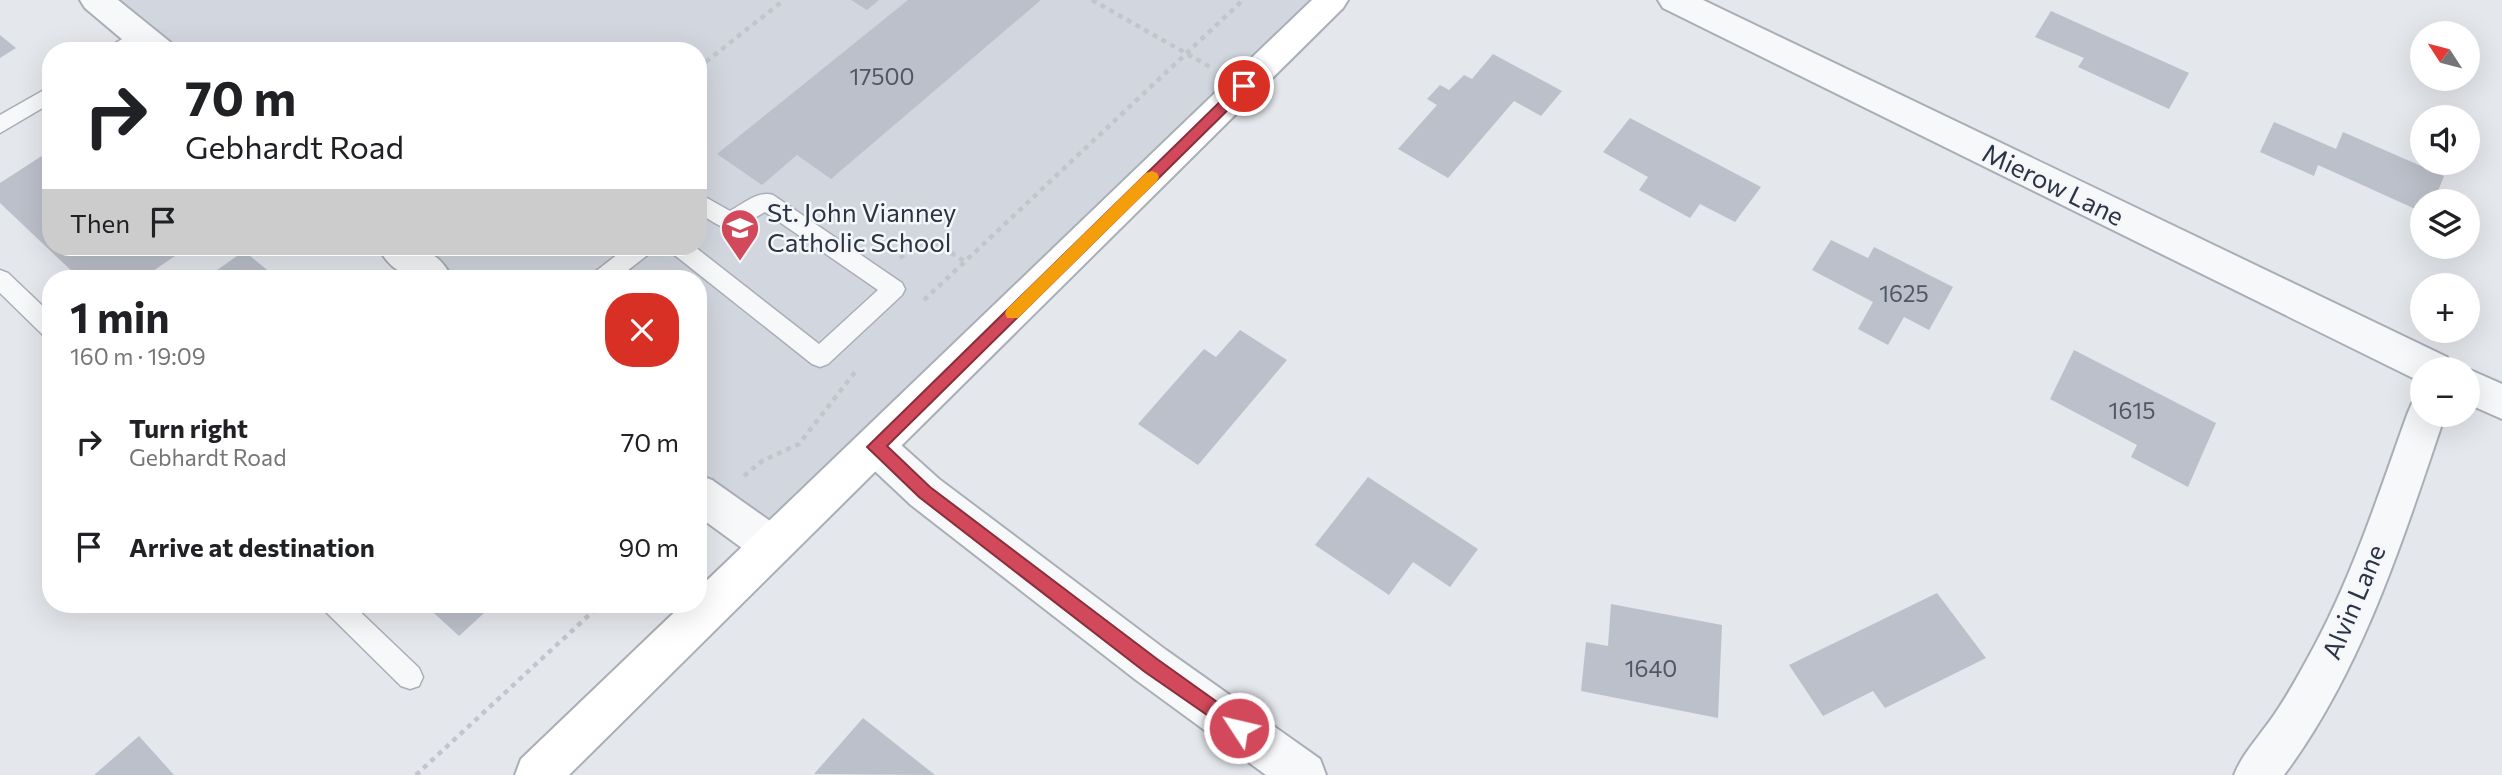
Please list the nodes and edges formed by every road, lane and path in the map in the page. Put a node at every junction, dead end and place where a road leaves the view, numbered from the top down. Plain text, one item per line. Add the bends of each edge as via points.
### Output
1 (96, 0) edge
2 (784, 0) edge
3 (1091, 0) edge
4 (1243, 0) edge
5 (1332, 0) edge
6 (1674, 0) edge
7 (134, 42) edge
8 (1186, 53) junction
9 (707, 61) edge
10 (1244, 86) junction
11 (42, 99) edge
12 (0, 125) edge
13 (707, 207) edge
14 (407, 256) edge
15 (631, 256) edge
16 (691, 256) edge
17 (964, 261) junction
18 (424, 270) edge
19 (613, 270) edge
20 (877, 277) junction
21 (0, 279) edge
22 (916, 307) dead end
23 (42, 319) edge
24 (2410, 358) edge
25 (857, 370) dead end
26 (2480, 392) edge
27 (2502, 402) edge
28 (2422, 427) edge
29 (876, 447) junction
30 (707, 497) edge
31 (707, 499) edge
32 (772, 546) junction
33 (707, 609) edge
34 (344, 613) edge
35 (591, 613) edge
36 (703, 613) edge
37 (410, 677) dead end
38 (416, 775) edge
39 (537, 775) edge
40 (1304, 775) edge
41 (2256, 775) edge

1 - 7 street
2 - 9 path
3 - 8 path
4 - 8 path
5 - 10 street
6 - 24 street, Mierow Lane
8 - 10 path
8 - 17 path
10 - 29 street
11 - 12 lane
13 - 20 lane via 729,222 766,201
14 - 18 street
15 - 19 lane
16 - 20 lane via 820,357 894,289
17 - 20 path via 931,240 915,245
17 - 22 path
21 - 23 lane
25 - 30 path via 799,443
26 - 27 street
28 - 41 street, Alvin Lane via 2389,520 2322,679 2282,744
29 - 32 street
29 - 40 street via 925,492 1151,666
31 - 32 street
32 - 33 street
34 - 37 lane
35 - 38 path
36 - 39 street

